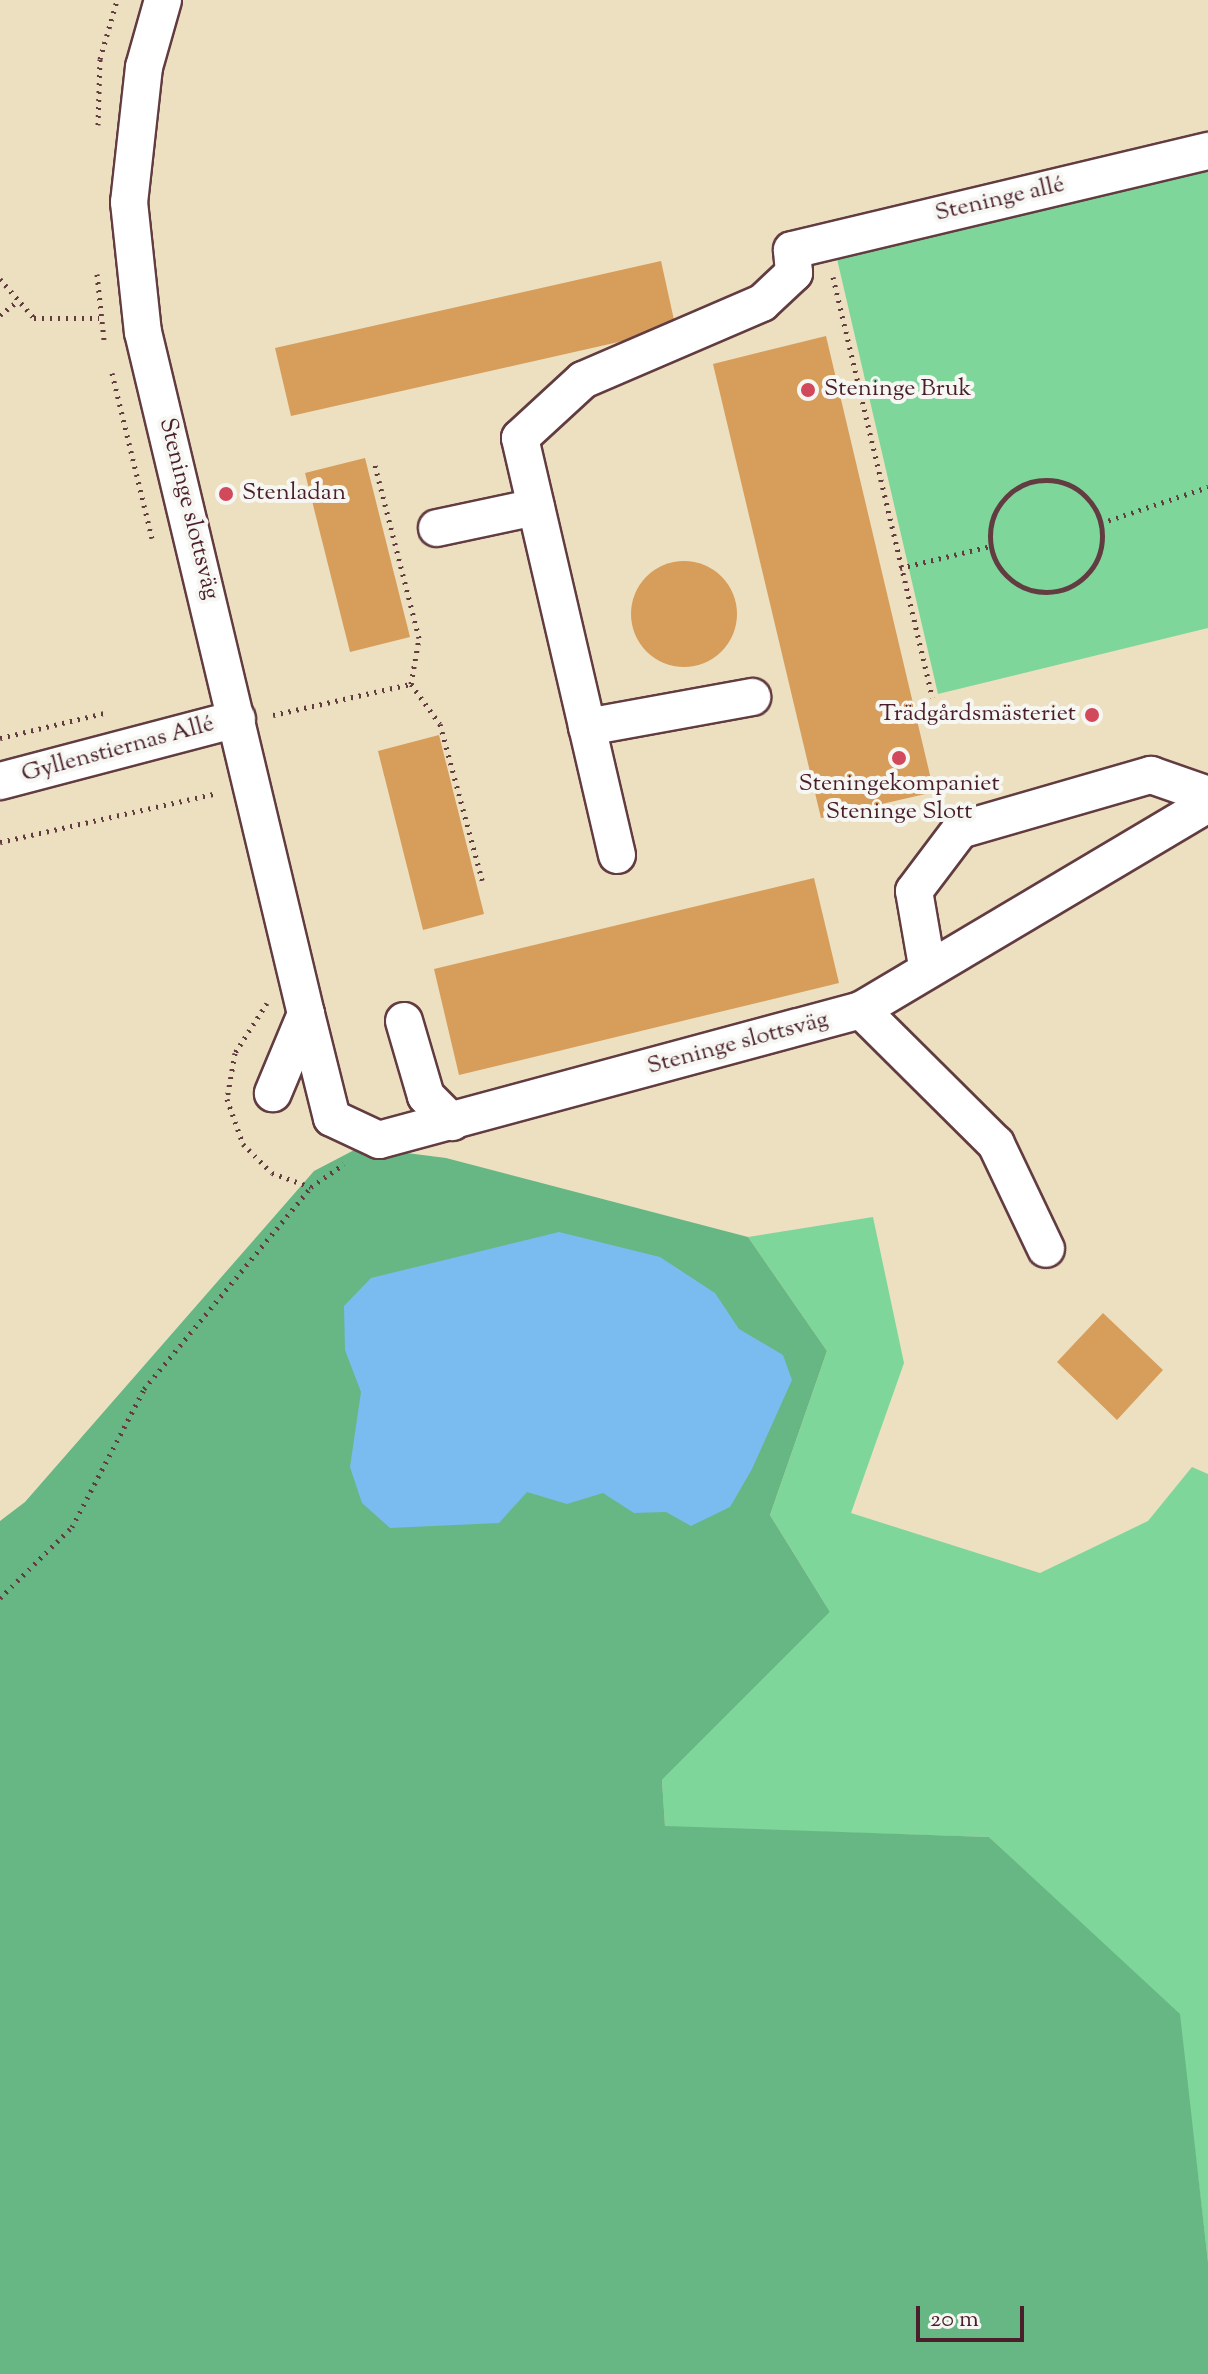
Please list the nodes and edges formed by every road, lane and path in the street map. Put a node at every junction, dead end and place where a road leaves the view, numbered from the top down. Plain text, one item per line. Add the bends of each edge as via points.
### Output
1 (163, 0) edge
2 (1208, 151) edge
3 (808, 246) junction
4 (0, 279) edge
5 (19, 300) junction
6 (0, 315) edge
7 (99, 318) dead end
8 (374, 462) dead end
9 (1208, 487) edge
10 (536, 507) junction
11 (1101, 523) junction
12 (437, 528) dead end
13 (991, 546) junction
14 (900, 568) junction
15 (411, 684) junction
16 (752, 697) dead end
17 (932, 697) dead end
18 (120, 709) dead end
19 (273, 715) dead end
20 (237, 719) junction
21 (587, 727) junction
22 (0, 738) edge
23 (0, 781) edge
24 (221, 792) dead end
25 (1208, 795) edge
26 (1208, 804) edge
27 (0, 842) edge
28 (617, 855) dead end
29 (482, 880) dead end
30 (927, 966) junction
31 (861, 1010) junction
32 (306, 1014) junction
33 (404, 1021) dead end
34 (273, 1093) dead end
35 (452, 1122) junction
36 (379, 1140) junction
37 (1046, 1249) dead end
38 (0, 1598) edge

1 - 20 street, Steninge slottsväg via 144,67 129,202 143,332
2 - 3 street, Steninge allé
3 - 10 street via 794,273 762,303 583,380 520,438
3 - 14 path
4 - 5 path
5 - 6 path
5 - 7 path via 34,318
8 - 15 path via 419,638
9 - 11 path
10 - 12 street
10 - 21 street
11 - 13 path via 1080,491 1035,482 997,509
11 - 13 path via 1098,558 1058,591 1022,587
13 - 14 path
14 - 17 path
15 - 19 path
15 - 29 path via 440,724
16 - 21 street
18 - 22 path
20 - 23 street, Gyllenstiernas Allé
20 - 32 street, Steninge slottsväg
21 - 28 street
24 - 27 path
25 - 30 street via 1151,775 960,830 914,891
26 - 30 street, Steninge slottsväg
30 - 31 street, Steninge slottsväg
31 - 35 street, Steninge slottsväg
31 - 37 street via 996,1144
32 - 34 street
32 - 36 street, Steninge slottsväg via 332,1118
33 - 35 street via 426,1096
35 - 36 street, Steninge slottsväg
36 - 38 path via 311,1187 144,1389 72,1527

